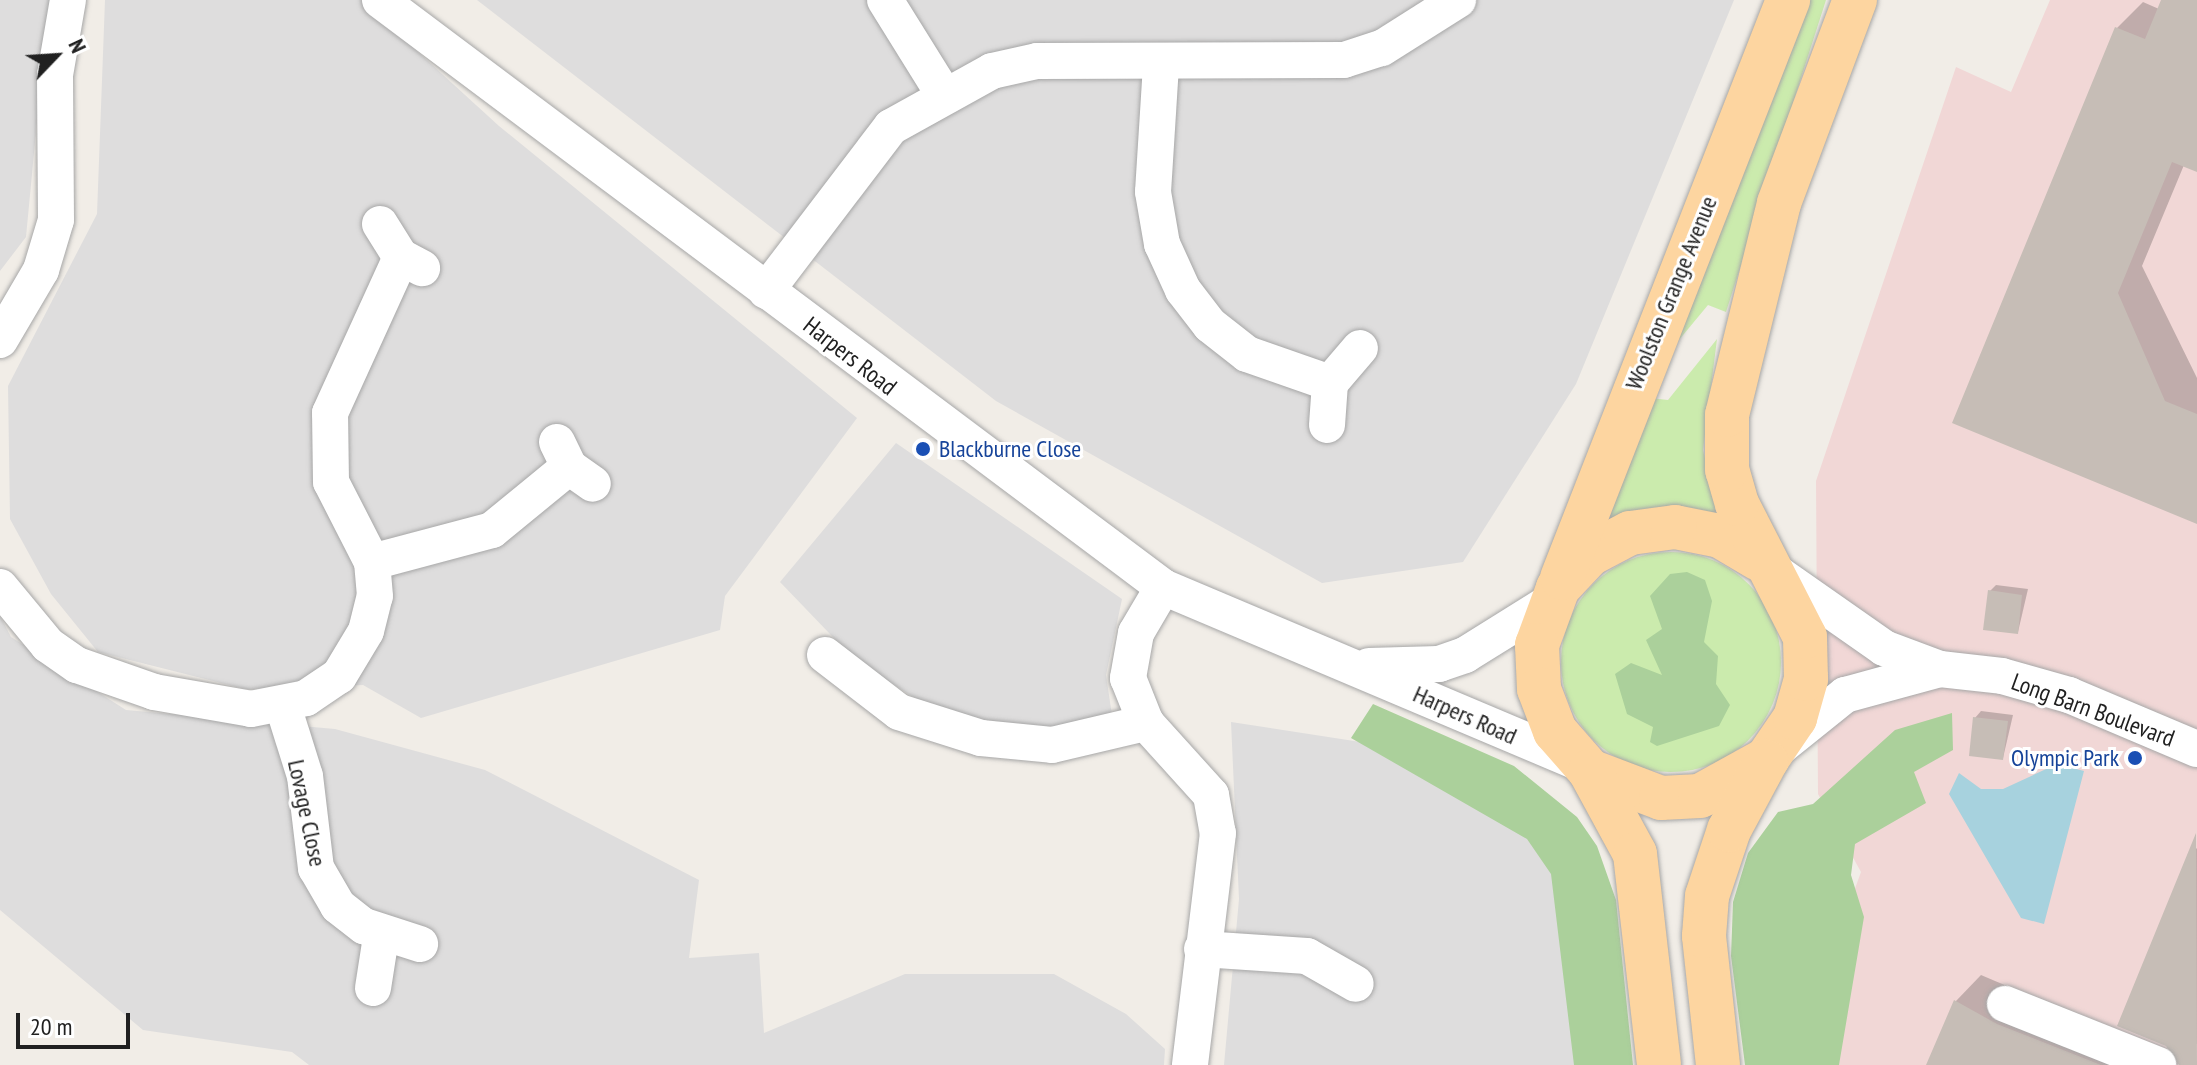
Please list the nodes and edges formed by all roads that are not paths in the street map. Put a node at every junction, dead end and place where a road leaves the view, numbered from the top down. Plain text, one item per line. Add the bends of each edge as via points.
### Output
1 (68, 0) edge
2 (380, 0) edge
3 (885, 0) edge
4 (1458, 0) edge
5 (1788, 0) edge
6 (1855, 0) edge
7 (1161, 65) junction
8 (943, 93) junction
9 (380, 224) dead end
10 (766, 291) junction
11 (1, 335) edge
12 (1360, 348) dead end
13 (1330, 383) junction
14 (1327, 425) dead end
15 (573, 464) dead end
16 (372, 562) junction
17 (1762, 562) junction
18 (0, 587) edge
19 (1163, 587) junction
20 (1554, 595) junction
21 (825, 655) dead end
22 (1347, 663) junction
23 (1940, 669) junction
24 (283, 706) junction
25 (1146, 723) junction
26 (2197, 749) edge
27 (1770, 756) junction
28 (1587, 768) junction
29 (381, 937) junction
30 (420, 944) dead end
31 (1202, 949) junction
32 (1356, 984) dead end
33 (373, 988) dead end
34 (2005, 1004) dead end
35 (1190, 1065) edge
36 (1659, 1065) edge
37 (1718, 1065) edge
38 (2158, 1065) edge

1 - 11 street via 55,75 56,220 41,270
2 - 10 street, Harpers Road
3 - 8 street
4 - 7 street via 1382,48 1344,60
5 - 20 main road, Woolston Grange Avenue
6 - 17 main road via 1779,203 1727,415 1727,470
7 - 8 street via 1037,61
7 - 13 street via 1153,192 1162,244 1183,290 1210,325 1247,354
8 - 10 street via 867,152
9 - 16 street via 412,263 330,413 325,449 331,482
10 - 19 street, Harpers Road
12 - 13 street
13 - 14 street
15 - 16 street via 492,530
16 - 24 street via 366,631 339,676
17 - 20 main road via 1720,536 1675,527 1630,533 1590,554
17 - 23 street, Long Barn Boulevard via 1884,648
17 - 27 main road via 1791,598 1805,637 1806,679 1795,718
18 - 24 street via 48,645 115,681 229,709
19 - 22 street, Harpers Road via 1228,620
19 - 25 street via 1128,655 1128,678
20 - 22 street, Harpers Road via 1488,644 1439,664
20 - 28 main road via 1537,645 1539,689 1555,731
21 - 25 street via 899,712 981,738 1052,745
22 - 28 street, Harpers Road
23 - 26 street, Long Barn Boulevard via 2002,676 2069,695
23 - 27 street, Long Barn Boulevard via 1845,695
24 - 29 street, Lovage Close via 305,776 316,868 338,906
25 - 31 street via 1211,795 1218,833
27 - 28 main road via 1700,796 1661,798
27 - 37 main road via 1729,830 1707,896 1704,936
28 - 36 main road via 1635,854
29 - 30 street, Lovage Close
29 - 33 street
31 - 32 street via 1312,942
31 - 35 street
34 - 38 street

